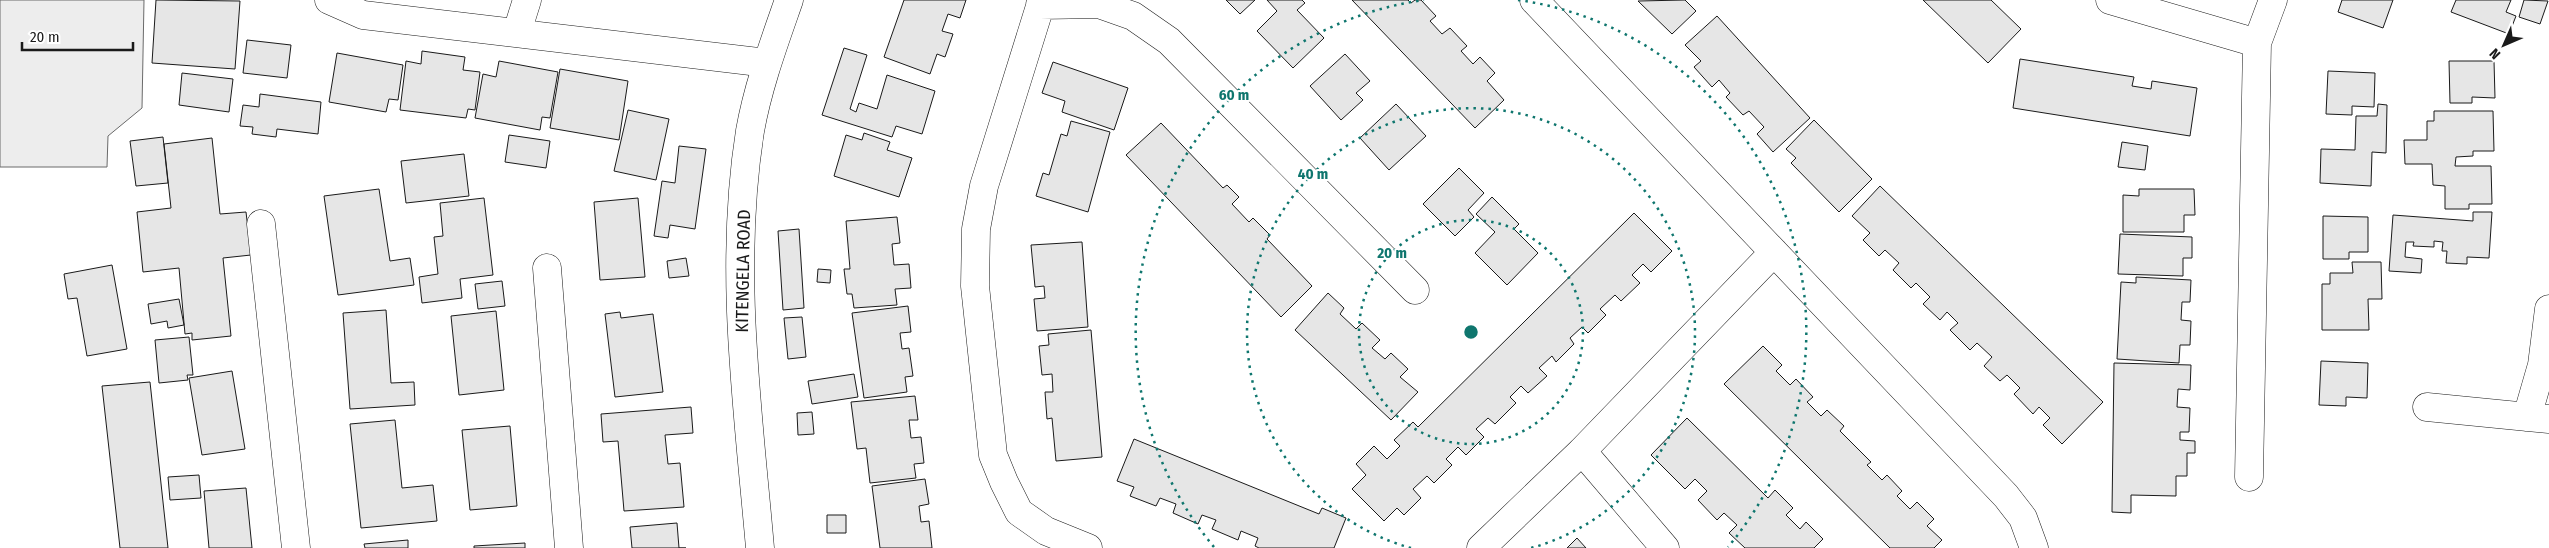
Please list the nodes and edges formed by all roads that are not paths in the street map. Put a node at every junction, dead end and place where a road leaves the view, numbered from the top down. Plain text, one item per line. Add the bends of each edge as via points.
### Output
1 (329, 0) edge
2 (527, 0) edge
3 (788, 0) edge
4 (2110, 0) edge
5 (2273, 0) edge
6 (1041, 3) edge
7 (1543, 3) edge
8 (517, 32) junction
9 (2257, 43) junction
10 (767, 63) junction
11 (261, 224) dead end
12 (1774, 252) junction
13 (546, 268) dead end
14 (1415, 290) dead end
15 (2549, 309) edge
16 (2427, 407) dead end
17 (2538, 418) edge
18 (1582, 451) junction
19 (2249, 477) dead end
20 (296, 548) edge
21 (569, 548) edge
22 (760, 548) edge
23 (1088, 548) edge
24 (1481, 548) edge
25 (1665, 548) edge
26 (2034, 548) edge

1 - 8 street via 363,15
2 - 8 street
3 - 10 street, KITENGELA ROAD
4 - 9 street
5 - 9 street
6 - 14 street via 1099,4 1133,16 1170,41
6 - 23 street via 984,186 976,229 975,286 993,455 1004,482 1019,512 1046,531
7 - 12 street
8 - 10 street
9 - 19 street
10 - 22 street, KITENGELA ROAD via 750,131 740,244 740,320
11 - 20 street
12 - 18 street
12 - 26 street via 2006,496 2023,518
13 - 21 street
15 - 17 street
16 - 17 street
18 - 24 street
18 - 25 street

